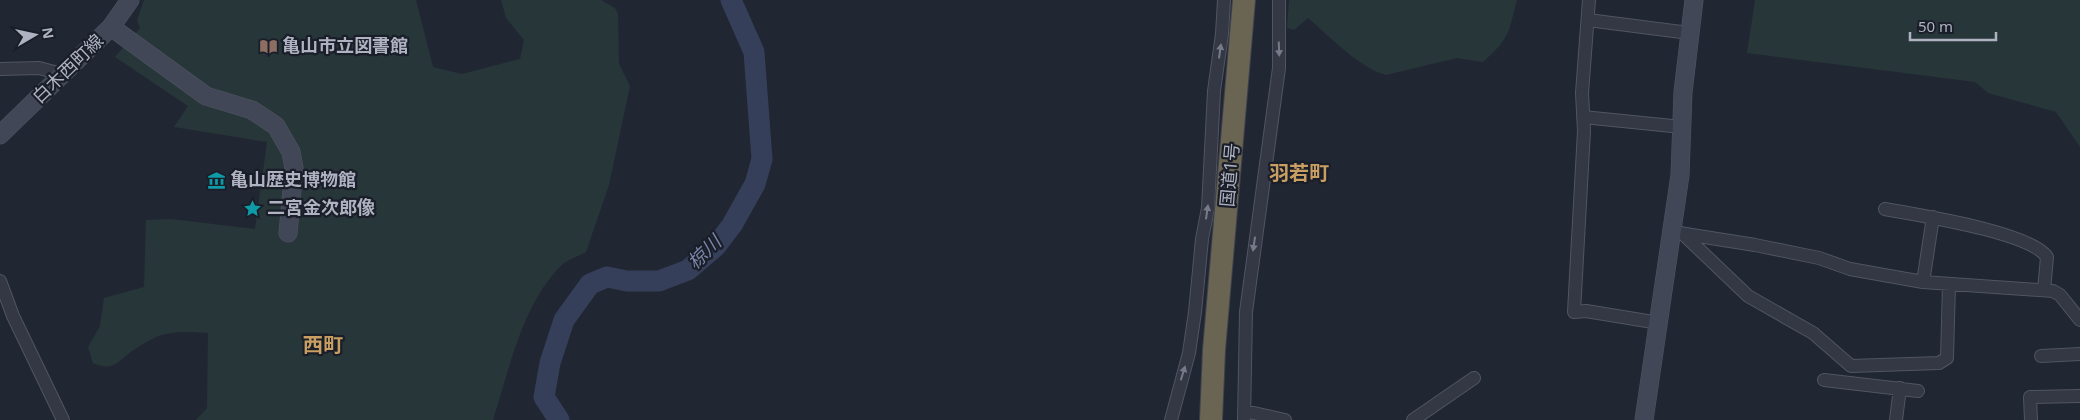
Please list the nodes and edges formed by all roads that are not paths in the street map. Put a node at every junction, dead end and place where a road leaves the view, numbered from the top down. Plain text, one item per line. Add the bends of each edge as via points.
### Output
1 (130, 0) edge
2 (1224, 0) edge
3 (1244, 0) edge
4 (1279, 0) edge
5 (1588, 0) edge
6 (1694, 0) edge
7 (1588, 20) junction
8 (111, 27) junction
9 (1690, 33) junction
10 (0, 69) edge
11 (62, 74) junction
12 (1583, 117) junction
13 (1682, 128) junction
14 (0, 135) edge
15 (1885, 209) dead end
16 (1933, 218) junction
17 (1677, 232) junction
18 (288, 233) dead end
19 (0, 281) edge
20 (1923, 282) junction
21 (1949, 284) junction
22 (2044, 290) junction
23 (2080, 320) edge
24 (1659, 323) junction
25 (1214, 350) junction
26 (2080, 354) edge
27 (2041, 356) dead end
28 (1474, 378) dead end
29 (1824, 380) dead end
30 (1900, 388) junction
31 (1918, 390) dead end
32 (2080, 396) edge
33 (1245, 415) edge
34 (64, 420) edge
35 (1171, 420) edge
36 (1203, 420) edge
37 (1211, 420) edge
38 (1285, 420) edge
39 (1413, 420) edge
40 (1644, 420) edge
41 (1896, 420) edge
42 (2031, 420) edge

1 - 8 street, 白木西町線
35 -> 2 street via 1189,354 1195,312 1208,208 1214,91
3 - 25 highway, 国道1号
4 -> 33 street via 1279,68 1246,312
5 - 7 street
6 - 9 street
7 - 9 street
7 - 12 street
8 - 11 street, 白木西町線
8 - 18 street via 206,96 252,110 276,126 291,152 294,168
9 - 13 street
10 - 11 street via 39,68
11 - 14 street, 白木西町線
12 - 13 street
12 - 24 street via 1574,312 1586,311
13 - 17 street
15 - 16 street
16 - 20 street
16 - 22 street via 1962,222 2037,247 2045,254 2048,263
17 - 20 street via 1819,258 1850,269
17 - 21 street via 1748,296 1813,333 1851,366 1939,363 1947,358
17 - 24 street
19 - 34 street via 13,316
20 - 21 street
21 - 22 street
22 - 23 street via 2060,295
24 - 40 street
25 - 36 highway, 国道1号
25 - 37 highway, 国道1号
26 - 27 street
28 - 39 street
29 - 30 street
30 - 31 street
30 - 41 street
32 - 42 street via 2030,396
33 - 38 street

